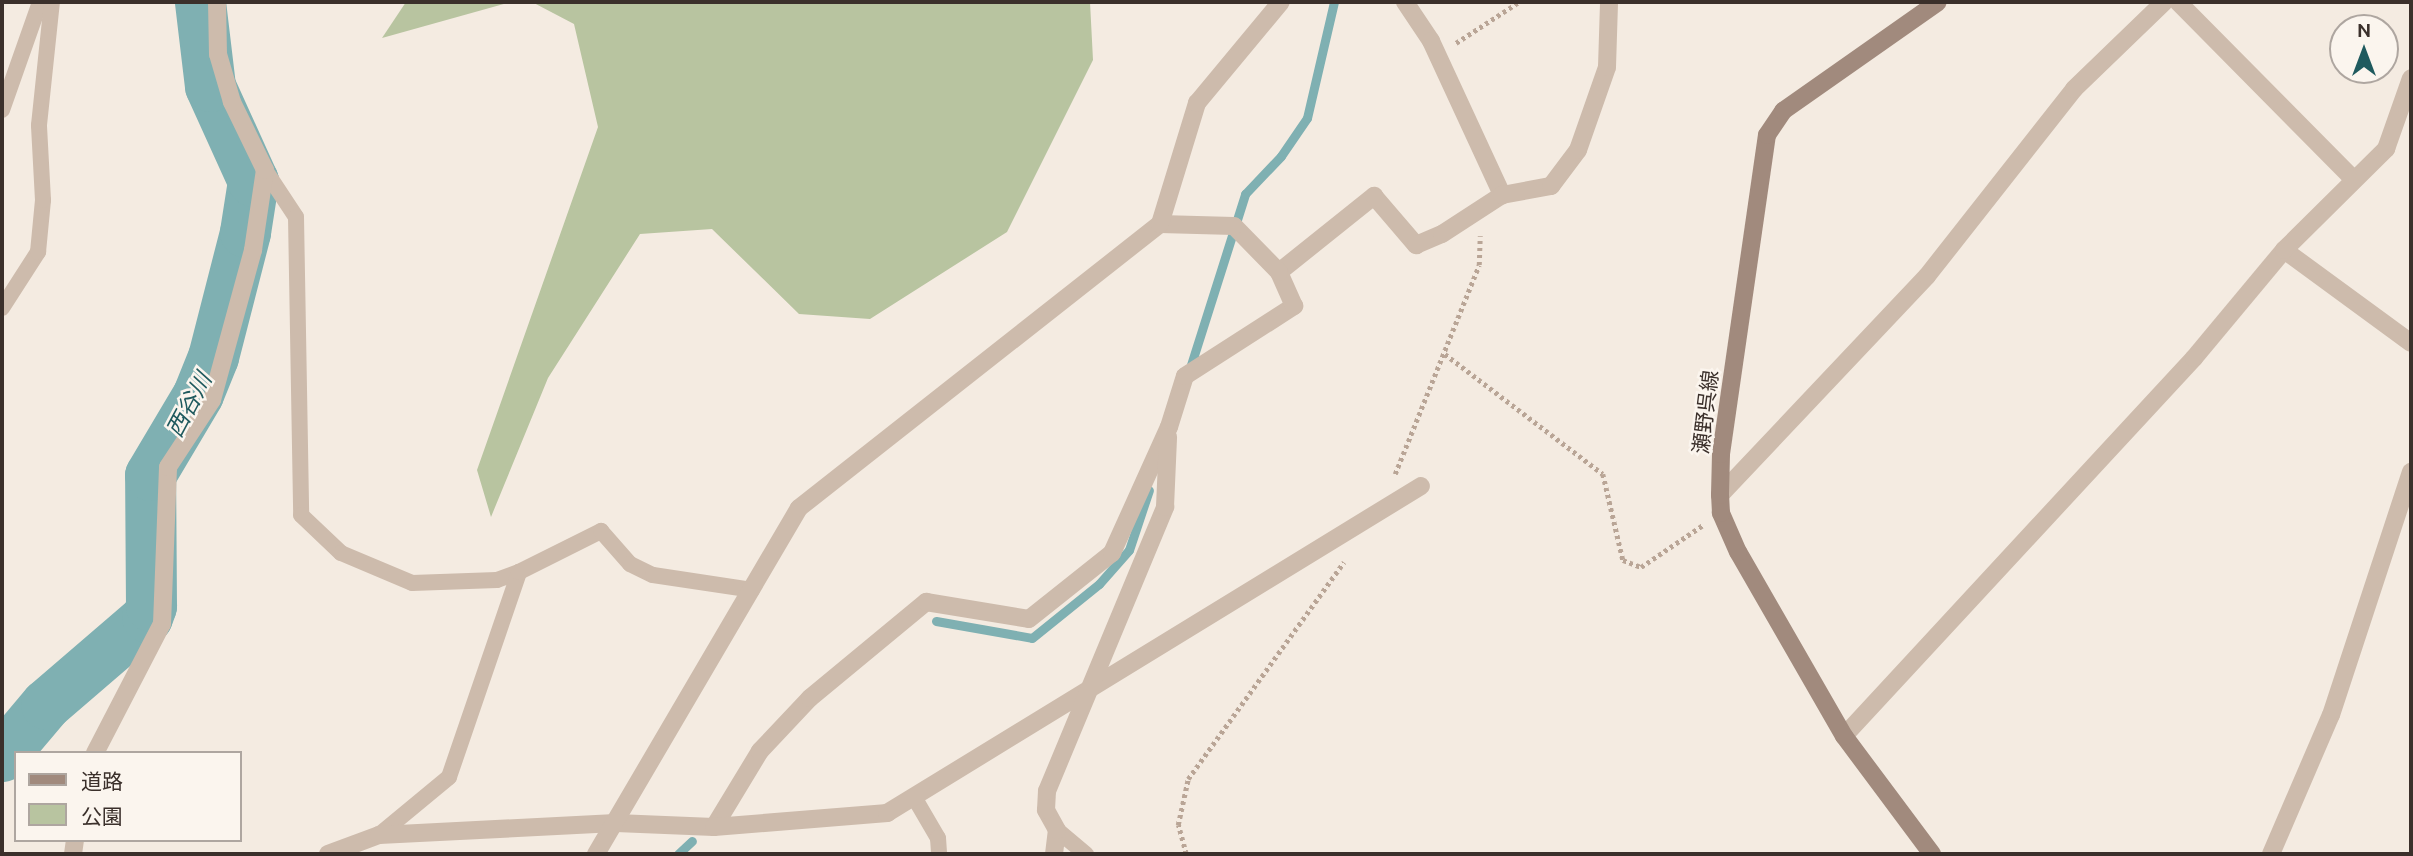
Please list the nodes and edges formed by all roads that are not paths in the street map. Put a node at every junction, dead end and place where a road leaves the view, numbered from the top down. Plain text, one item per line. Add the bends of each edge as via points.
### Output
1 (40, 2) edge
2 (52, 2) edge
3 (217, 2) edge
4 (1281, 2) edge
5 (1405, 2) edge
6 (1609, 2) edge
7 (1938, 2) edge
8 (2164, 2) edge
9 (2178, 2) edge
10 (2411, 78) edge
11 (2, 110) edge
12 (265, 170) junction
13 (2354, 180) junction
14 (1502, 195) junction
15 (1160, 225) junction
16 (2284, 250) junction
17 (1279, 272) junction
18 (2, 308) edge
19 (2411, 343) edge
20 (1168, 427) junction
21 (2411, 472) edge
22 (1421, 486) dead end
23 (1721, 504) junction
24 (519, 572) junction
25 (752, 590) junction
26 (1086, 692) junction
27 (1844, 736) junction
28 (96, 751) edge
29 (914, 797) junction
30 (616, 823) junction
31 (713, 827) junction
32 (1057, 830) junction
33 (379, 835) junction
34 (328, 854) edge
35 (596, 854) edge
36 (939, 854) edge
37 (1055, 854) edge
38 (1086, 854) edge
39 (1932, 854) edge
40 (2271, 854) edge

1 - 11 lane
2 - 18 lane via 39,125 43,200 38,252
3 - 12 street via 218,54 232,102
4 - 15 street via 1197,103
5 - 14 street via 1437,55
6 - 14 street via 1607,67 1578,150 1551,186
7 - 23 main road, 瀬野呉線 via 1783,111 1767,135 1723,440
8 - 23 street via 2074,89 1927,276
9 - 13 street
10 - 13 street via 2386,149
12 - 24 lane via 296,217 301,515 341,553 412,583 497,580
12 - 28 street via 254,250 212,400 168,467 162,624
13 - 16 street
14 - 17 street via 1442,234 1416,245 1374,196
15 - 17 street via 1234,226
15 - 25 street via 799,508
16 - 19 street
16 - 27 street via 2194,358
17 - 20 street via 1294,306 1185,376
20 - 26 street via 1165,507
20 - 31 street via 1112,553 1028,619 926,603 802,707 760,751
21 - 40 street via 2331,715
22 - 26 street
23 - 27 main road, 瀬野呉線 via 1738,552
24 - 25 lane via 601,531 630,564 653,575
24 - 33 lane via 449,777
25 - 30 street
26 - 29 street
26 - 32 street via 1047,792 1046,810
27 - 39 main road, 瀬野呉線
29 - 31 street via 887,813
29 - 36 lane via 938,838
30 - 31 street
30 - 33 street
30 - 35 street
32 - 37 street
32 - 38 lane
33 - 34 street

